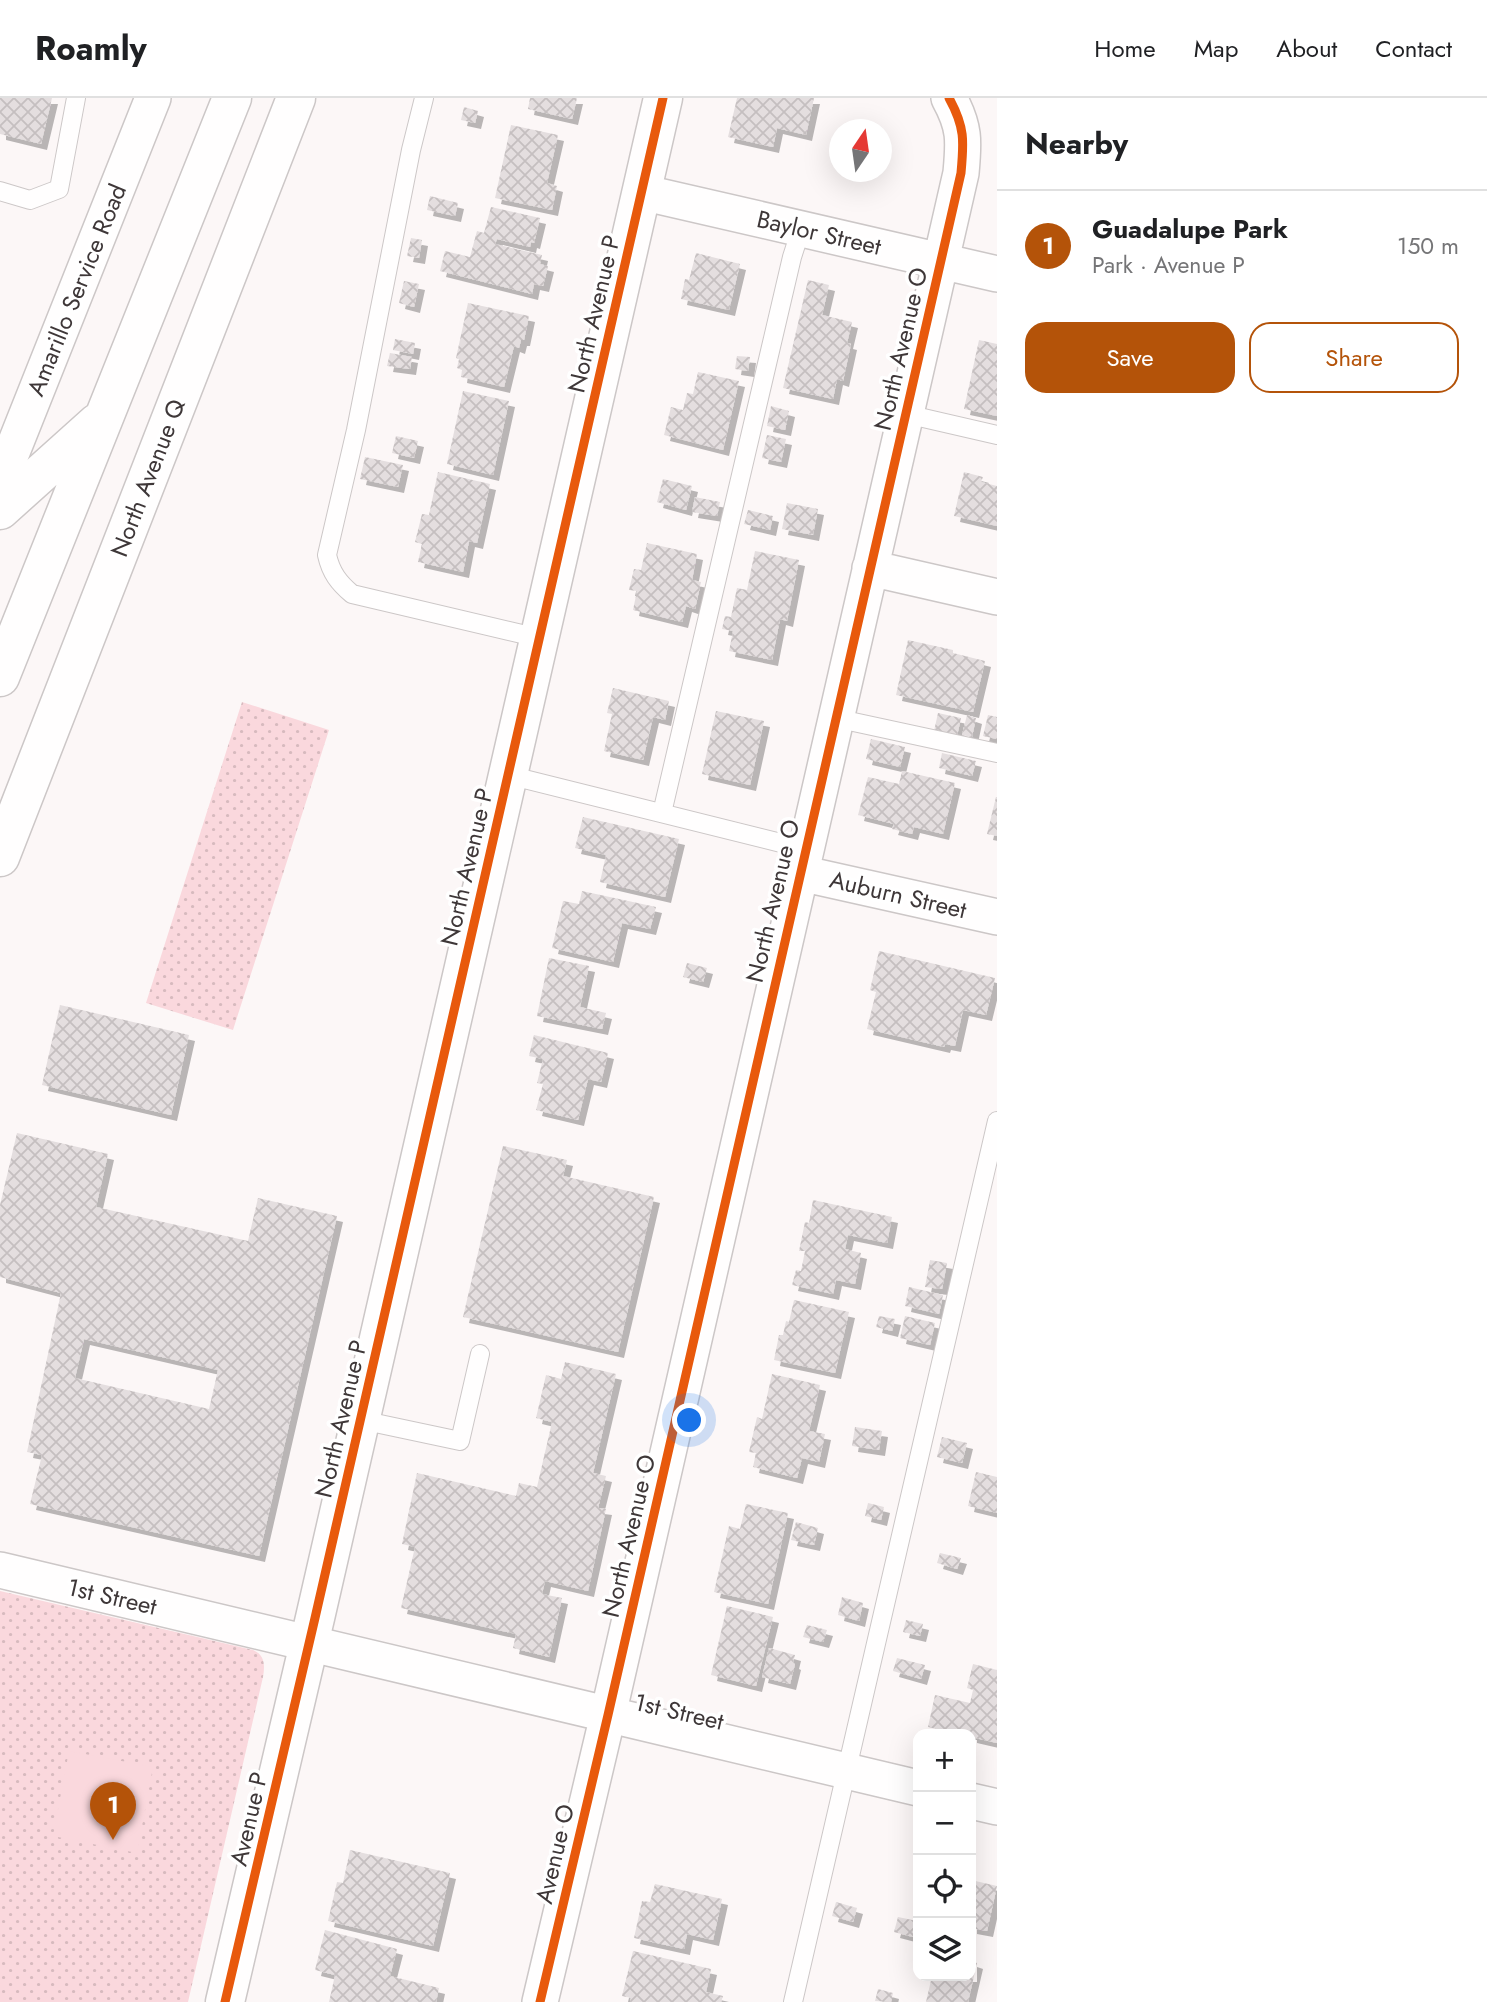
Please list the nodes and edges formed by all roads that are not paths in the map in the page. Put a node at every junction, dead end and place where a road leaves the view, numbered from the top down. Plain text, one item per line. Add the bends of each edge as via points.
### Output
1 (76, 98) edge
2 (153, 98) edge
3 (232, 98) edge
4 (296, 98) edge
5 (424, 98) edge
6 (663, 98) edge
7 (949, 98) edge
8 (0, 191) edge
9 (641, 192) junction
10 (800, 229) junction
11 (940, 261) junction
12 (997, 274) edge
13 (906, 414) junction
14 (104, 417) junction
15 (997, 435) edge
16 (0, 482) edge
17 (0, 510) edge
18 (870, 568) junction
19 (997, 597) edge
20 (539, 638) junction
21 (0, 677) edge
22 (835, 718) junction
23 (997, 753) edge
24 (508, 775) junction
25 (662, 813) junction
26 (0, 857) edge
27 (802, 861) junction
28 (997, 917) edge
29 (997, 1121) edge
30 (480, 1354) dead end
31 (360, 1420) junction
32 (0, 1570) edge
33 (309, 1644) junction
34 (608, 1715) junction
35 (847, 1771) junction
36 (913, 1787) edge
37 (976, 1802) edge
38 (997, 1807) edge
39 (225, 2002) edge
40 (540, 2002) edge
41 (793, 2002) edge

1 - 8 lane via 59,189 30,200
2 - 16 street, Amarillo Service Road
3 - 14 street
4 - 26 street, North Avenue Q
5 - 20 lane via 327,555 338,582 352,594
6 - 9 street, North Avenue P
7 - 11 street, North Avenue O via 964,140
9 - 10 street, Baylor Street
9 - 20 street, North Avenue P
10 - 11 street, Baylor Street
10 - 25 lane
11 - 12 street, Baylor Street
11 - 13 street, North Avenue O
13 - 15 lane
13 - 18 street, North Avenue O
14 - 17 street
14 - 21 street
18 - 19 street
18 - 22 street, North Avenue O
20 - 24 street, North Avenue P
22 - 23 lane
22 - 27 street, North Avenue O
24 - 25 lane
24 - 31 street, North Avenue P
25 - 27 lane
27 - 28 street, Auburn Street
27 - 34 street, North Avenue O
29 - 35 lane
30 - 31 lane via 460,1441
31 - 33 street, North Avenue P
32 - 33 street, 1st Street
33 - 34 street, 1st Street
33 - 39 street, Avenue P
34 - 35 street, 1st Street
34 - 40 street, Avenue O
35 - 36 street, 1st Street
35 - 41 lane
37 - 38 street

